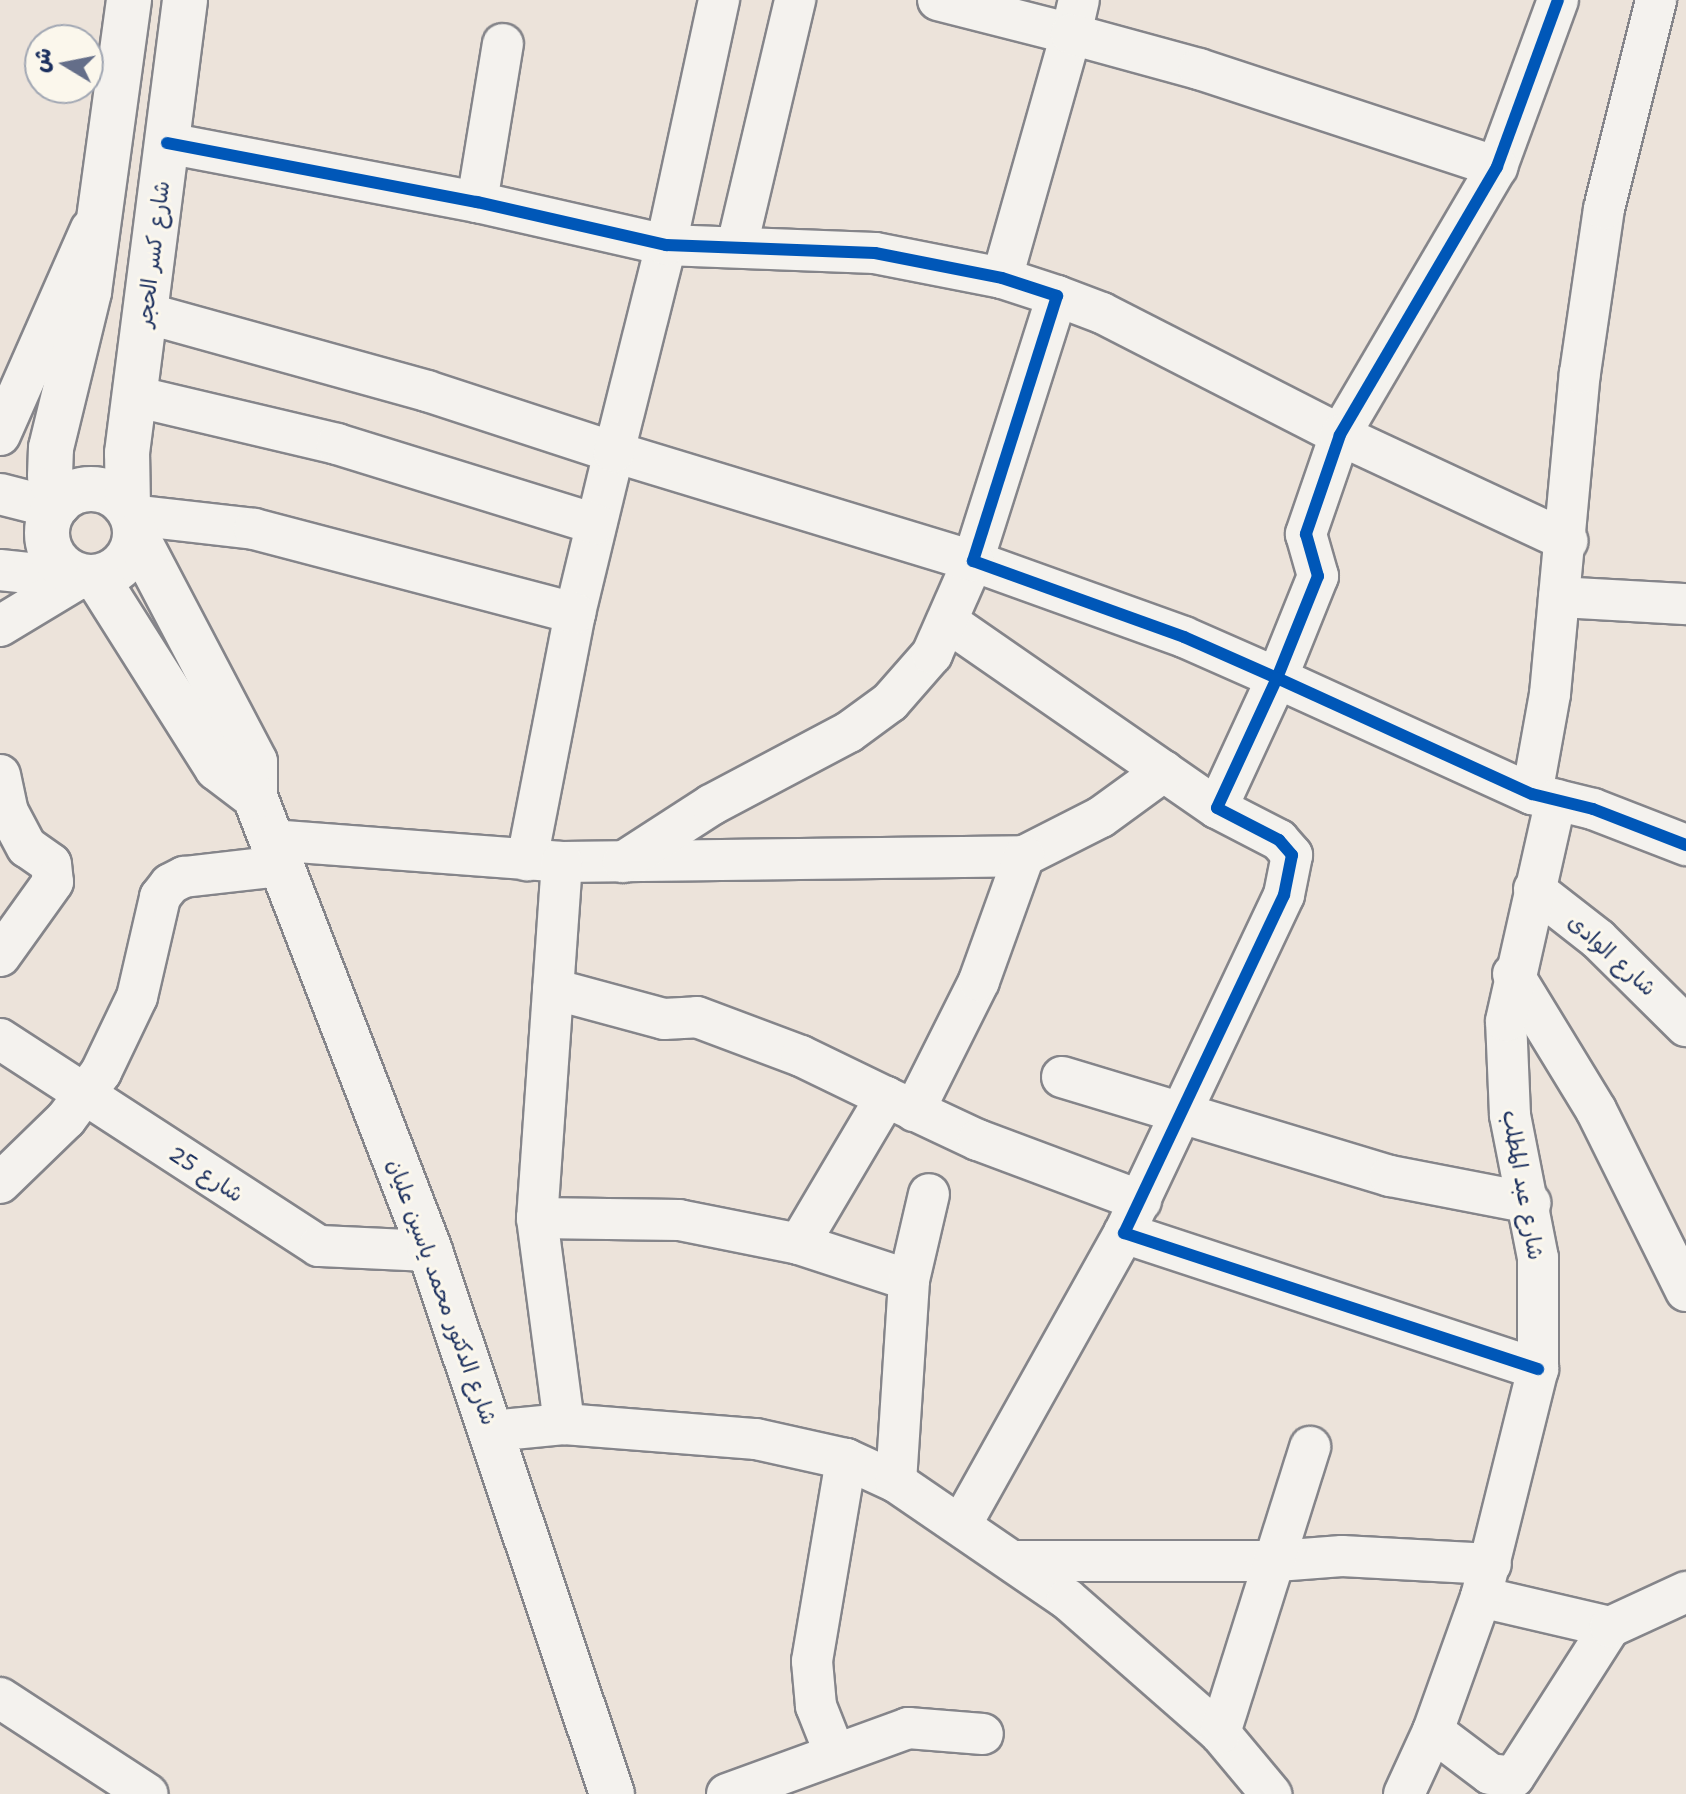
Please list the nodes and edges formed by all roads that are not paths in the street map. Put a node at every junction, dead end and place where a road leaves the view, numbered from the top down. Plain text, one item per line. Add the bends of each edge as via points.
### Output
1 (129, 0) edge
2 (185, 0) edge
3 (719, 0) edge
4 (795, 0) edge
5 (938, 0) edge
6 (1558, 0) edge
7 (1656, 0) edge
8 (1075, 17) edge
9 (503, 44) dead end
10 (167, 143) junction
11 (1497, 167) junction
12 (477, 202) junction
13 (101, 207) junction
14 (666, 245) junction
15 (737, 246) junction
16 (1002, 278) junction
17 (1057, 296) junction
18 (146, 313) junction
19 (134, 396) junction
20 (0, 435) edge
21 (1340, 435) junction
22 (614, 452) junction
23 (0, 494) edge
24 (57, 505) junction
25 (132, 519) junction
26 (595, 524) junction
27 (1567, 541) junction
28 (973, 561) junction
29 (0, 570) edge
30 (80, 574) junction
31 (1559, 597) junction
32 (1686, 604) edge
33 (575, 613) junction
34 (948, 622) junction
35 (0, 626) edge
36 (1277, 678) junction
37 (1164, 771) junction
38 (0, 775) edge
39 (255, 797) junction
40 (1544, 797) junction
41 (1217, 808) junction
42 (1686, 845) edge
43 (276, 853) junction
44 (1024, 856) junction
45 (545, 861) junction
46 (623, 862) junction
47 (1534, 889) junction
48 (0, 956) edge
49 (1513, 974) junction
50 (553, 989) junction
51 (1686, 1026) edge
52 (0, 1039) edge
53 (1062, 1077) dead end
54 (85, 1095) junction
55 (900, 1104) junction
56 (1182, 1114) junction
57 (0, 1183) edge
58 (929, 1194) dead end
59 (1530, 1203) junction
60 (1132, 1217) junction
61 (537, 1218) junction
62 (799, 1244) junction
63 (430, 1251) junction
64 (909, 1280) junction
65 (1686, 1291) edge
66 (1538, 1369) junction
67 (564, 1424) junction
68 (492, 1431) junction
69 (1310, 1447) dead end
70 (846, 1459) junction
71 (896, 1482) junction
72 (962, 1523) junction
73 (1016, 1561) junction
74 (1277, 1561) junction
75 (1486, 1581) junction
76 (1686, 1592) edge
77 (1610, 1627) junction
78 (0, 1698) edge
79 (1433, 1731) junction
80 (1220, 1733) junction
81 (983, 1734) dead end
82 (816, 1772) edge
83 (147, 1794) edge
84 (612, 1794) edge
85 (727, 1794) edge
86 (1271, 1794) edge
87 (1404, 1794) edge

1 - 13 main road
2 - 10 main road, شارع كسر الحجر
3 - 14 street
4 - 15 street
5 - 8 street
6 - 11 street
7 - 27 street, شارع عبد المطلب via 1604,209 1580,373
8 - 11 street via 1228,78
8 - 16 street
9 - 12 street
10 - 12 street
10 - 18 main road, شارع كسر الحجر
11 - 21 street
12 - 14 street
13 - 20 street
13 - 24 main road via 80,341 51,448
14 - 15 street
14 - 22 street
15 - 16 street via 875,253
16 - 17 street
17 - 21 street via 1102,313
17 - 28 street
18 - 19 main road, شارع كسر الحجر
18 - 22 street via 427,391
19 - 25 main road, شارع كسر الحجر
19 - 26 street via 337,444
21 - 27 street
21 - 36 street via 1306,534 1318,576
22 - 26 street
22 - 28 street
23 - 24 street
24 - 25 main road via 95,489 120,498
24 - 30 main road via 48,545
25 - 30 main road via 124,563
25 - 33 street via 254,529
25 - 39 main road, شارع الدكتور محمد ياسين عليان via 255,762
26 - 33 street
27 - 31 street, شارع عبد المطلب
28 - 34 street
28 - 36 street via 1184,637
29 - 30 street
30 - 35 street
30 - 39 main road via 217,768
31 - 32 street
31 - 40 street, شارع عبد المطلب
33 - 45 street
34 - 37 street
34 - 46 street via 915,679 890,702 849,732 699,812
36 - 40 street
36 - 41 street
37 - 41 street
37 - 44 street via 1101,817
38 - 48 street via 8,812 27,847 51,864 53,882
39 - 43 main road, شارع الدكتور محمد ياسين عليان
40 - 42 street
40 - 47 street, شارع عبد المطلب
41 - 56 street via 1279,840 1292,855 1291,870
43 - 45 street
43 - 54 street via 170,884 160,897 127,1023
43 - 63 main road, شارع الدكتور محمد ياسين عليان
44 - 46 street
44 - 55 street via 979,981
45 - 46 street
45 - 50 street
47 - 49 street, شارع عبد المطلب
47 - 51 street, شارع الوادى via 1598,939
49 - 59 street, شارع عبد المطلب via 1505,1068
49 - 65 street via 1596,1110
50 - 55 street via 664,1019 697,1017 801,1056
50 - 61 street
52 - 54 street, شارع 25
53 - 56 street
54 - 57 street
54 - 63 street, شارع 25 via 319,1246
55 - 60 street
55 - 62 street
56 - 59 street via 1390,1176
56 - 60 street
58 - 64 street
59 - 66 street, شارع عبد المطلب via 1538,1258
60 - 66 street
60 - 72 street
61 - 62 street via 679,1220
61 - 67 street
62 - 64 street
63 - 68 main road, شارع الدكتور محمد ياسين عليان
64 - 71 street
66 - 75 street, شارع عبد المطلب
67 - 68 street
67 - 70 street via 756,1439
68 - 84 main road, شارع الدكتور محمد ياسين عليان
69 - 74 street
70 - 71 street
70 - 82 street via 812,1661
71 - 72 street
72 - 73 street
73 - 74 street
73 - 80 street
74 - 75 street via 1342,1556
74 - 80 street
75 - 77 street
75 - 79 street, شارع عبد المطلب
76 - 77 street
77 - 79 street via 1514,1777 1490,1774
78 - 83 street
79 - 87 street, شارع عبد المطلب
80 - 86 street
81 - 82 street via 908,1728
82 - 85 street

